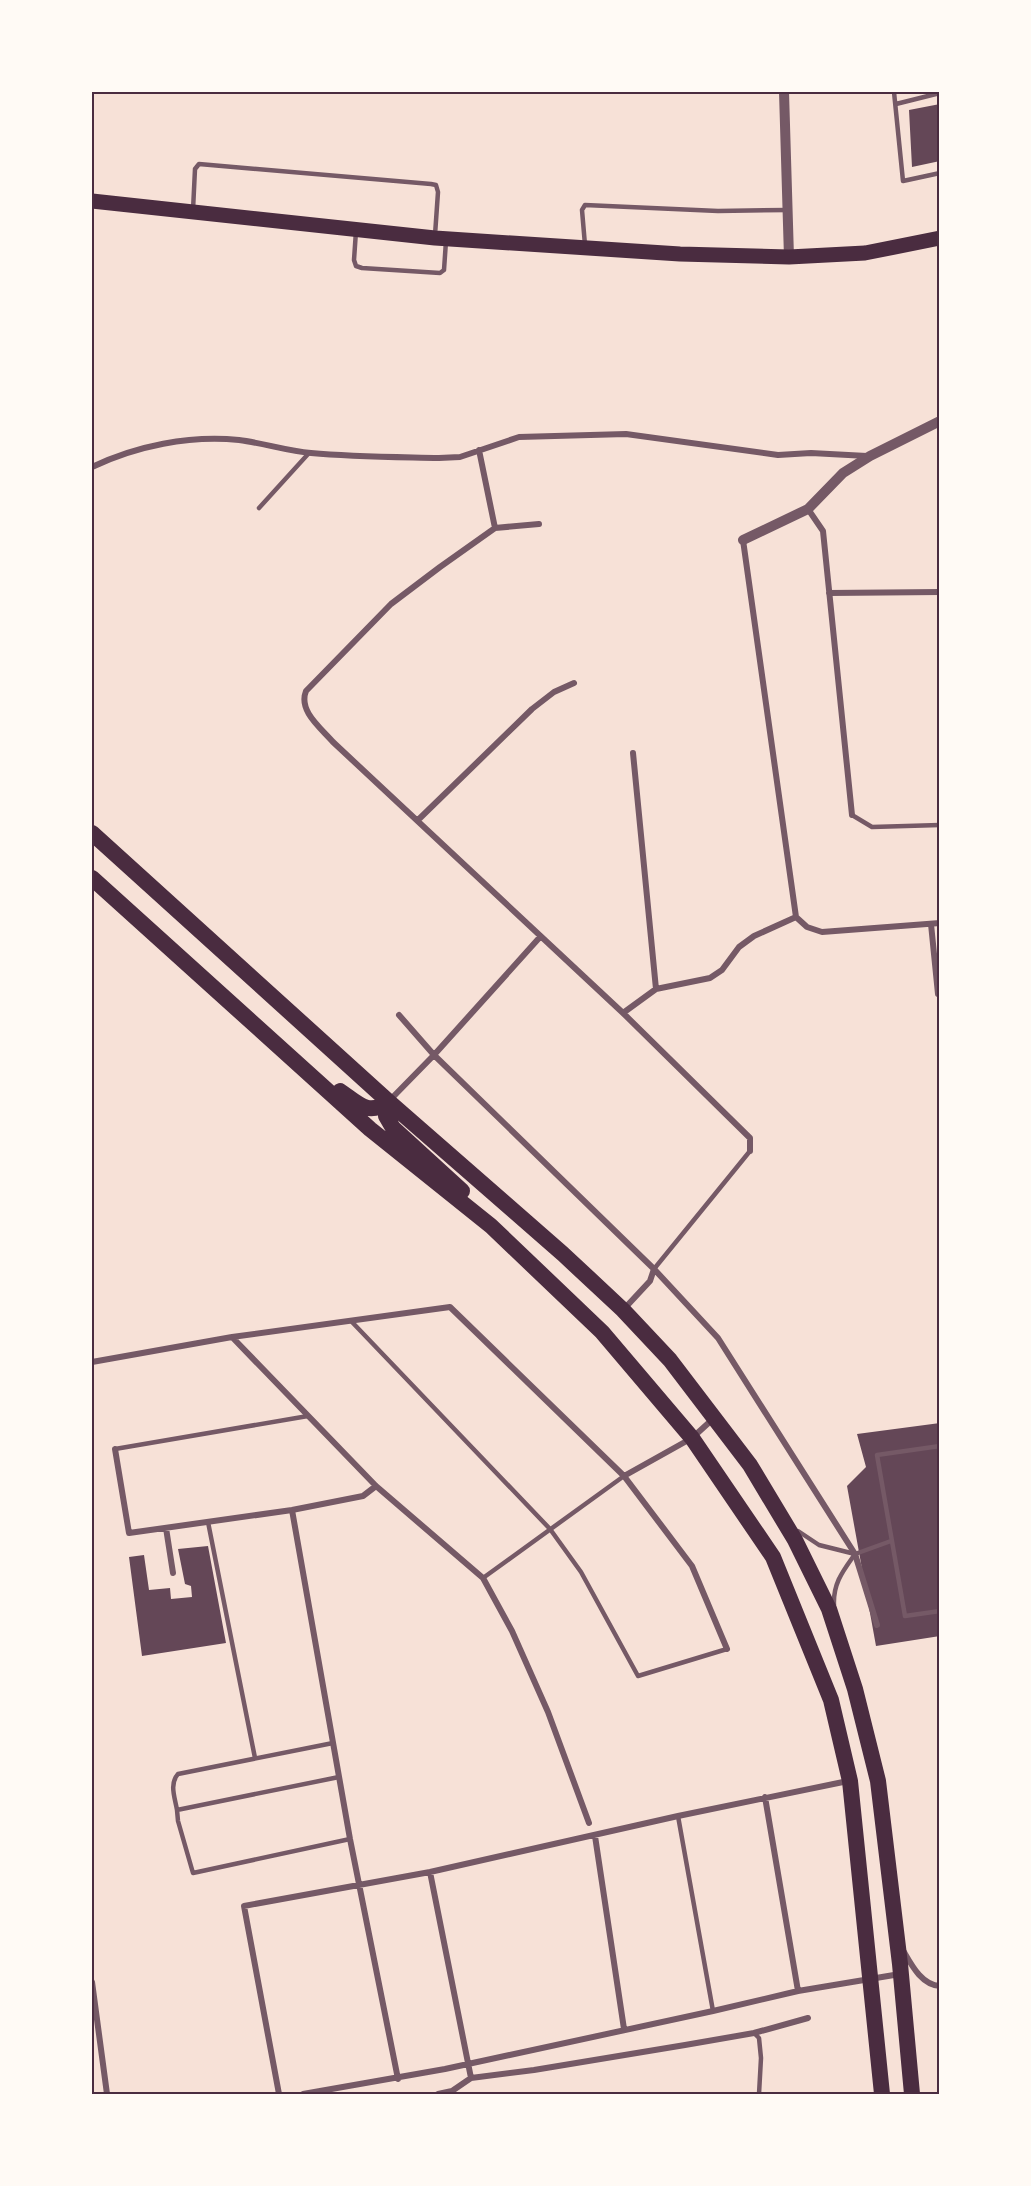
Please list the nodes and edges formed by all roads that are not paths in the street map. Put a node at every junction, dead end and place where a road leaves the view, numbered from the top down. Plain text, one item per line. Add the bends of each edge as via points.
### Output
1 (784, 92) edge
2 (894, 92) edge
3 (939, 93) edge
4 (896, 104) junction
5 (939, 173) edge
6 (92, 201) edge
7 (788, 210) junction
8 (193, 213) junction
9 (356, 230) junction
10 (441, 238) junction
11 (939, 238) edge
12 (585, 248) junction
13 (789, 257) junction
14 (939, 421) edge
15 (479, 450) junction
16 (309, 453) junction
17 (870, 456) junction
18 (92, 466) edge
19 (260, 508) dead end
20 (808, 509) junction
21 (539, 524) dead end
22 (495, 528) junction
23 (743, 540) joint
24 (939, 592) edge
25 (829, 593) junction
26 (574, 683) dead end
27 (633, 753) dead end
28 (852, 815) joint
29 (418, 820) junction
30 (939, 825) edge
31 (92, 833) edge
32 (92, 878) edge
33 (796, 917) junction
34 (939, 923) edge
35 (931, 924) junction
36 (540, 937) junction
37 (656, 989) junction
38 (938, 994) edge
39 (623, 1013) junction
40 (399, 1015) dead end
41 (285, 1051) junction
42 (434, 1055) junction
43 (389, 1102) junction
44 (750, 1151) joint
45 (491, 1226) junction
46 (654, 1269) junction
47 (623, 1311) junction
48 (352, 1322) junction
49 (232, 1337) junction
50 (92, 1362) edge
51 (308, 1416) junction
52 (715, 1417) junction
53 (692, 1438) junction
54 (939, 1446) edge
55 (115, 1449) joint
56 (624, 1476) junction
57 (376, 1486) junction
58 (771, 1499) junction
59 (292, 1510) junction
60 (208, 1522) junction
61 (165, 1528) junction
62 (550, 1529) junction
63 (891, 1541) junction
64 (855, 1554) junction
65 (172, 1573) dead end
66 (483, 1578) junction
67 (939, 1611) edge
68 (877, 1625) dead end
69 (835, 1626) junction
70 (728, 1649) joint
71 (333, 1743) junction
72 (255, 1758) junction
73 (339, 1777) junction
74 (850, 1781) junction
75 (765, 1797) junction
76 (177, 1810) junction
77 (678, 1816) junction
78 (589, 1823) dead end
79 (595, 1836) junction
80 (350, 1839) junction
81 (429, 1872) junction
82 (359, 1884) junction
83 (897, 1941) junction
84 (901, 1974) junction
85 (872, 1978) junction
86 (92, 1982) edge
87 (939, 1986) edge
88 (798, 1991) junction
89 (713, 2012) junction
90 (808, 2018) dead end
91 (624, 2029) junction
92 (754, 2033) junction
93 (468, 2064) junction
94 (471, 2078) junction
95 (398, 2079) junction
96 (107, 2094) edge
97 (279, 2094) edge
98 (303, 2094) edge
99 (438, 2094) edge
100 (759, 2094) edge
101 (882, 2094) edge
102 (912, 2094) edge

1 - 7 street
2 - 4 lane
3 - 4 lane
4 - 5 lane via 903,181
6 - 8 main road
7 - 12 lane via 585,205
7 - 13 street
8 - 9 main road
8 - 10 lane via 195,169 199,164 431,184 436,185 438,192
9 - 10 main road
9 - 10 lane via 354,260 362,268 440,273 444,270
10 - 12 main road
11 - 13 main road via 866,254
12 - 13 main road
14 - 17 street
15 - 16 street via 439,458
15 - 17 street via 519,437 626,434 778,455
15 - 22 street
16 - 18 street via 237,440 205,439 143,448
16 - 19 lane
17 - 20 street via 843,473
20 - 23 street
20 - 25 street via 823,531
21 - 22 street
22 - 29 street via 391,604 304,696 312,720
23 - 33 street
24 - 25 street
25 - 28 street
26 - 29 street via 532,709
27 - 37 street
28 - 30 lane via 872,827
29 - 36 street
31 - 43 highway
32 - 41 highway
33 - 35 street via 807,927 822,932
33 - 37 street via 754,936 710,978
34 - 35 street
35 - 38 street
36 - 39 street
36 - 42 street
37 - 39 street
39 - 44 street via 750,1138
40 - 42 street
41 - 43 highway via 364,1108 377,1109
41 - 45 highway via 370,1129
42 - 43 street
42 - 46 street
43 - 45 highway via 387,1116 393,1128 458,1186
43 - 47 highway
44 - 46 lane
45 - 53 highway via 602,1332
46 - 47 street via 650,1281
46 - 64 street via 718,1338
47 - 52 highway via 670,1360
48 - 49 street
48 - 56 street via 450,1307
48 - 62 lane
49 - 50 street
49 - 51 street
51 - 55 lane
51 - 57 street
52 - 53 street
52 - 58 highway
53 - 56 street
53 - 74 highway via 773,1557 831,1700
54 - 63 lane via 877,1455
55 - 61 street via 129,1533
56 - 62 lane
56 - 70 street via 692,1566
57 - 59 street via 363,1496
57 - 66 street
58 - 64 lane via 800,1534 819,1545
58 - 69 highway
59 - 60 street
59 - 71 street
60 - 61 street
60 - 72 lane
61 - 65 street
62 - 66 lane
62 - 70 lane via 581,1572 638,1676
63 - 64 lane
63 - 67 lane via 905,1616
64 - 68 street
64 - 69 lane via 833,1593
66 - 78 street via 548,1712
69 - 83 highway via 878,1780
71 - 72 lane
71 - 73 street
72 - 76 lane via 178,1774 173,1785
73 - 76 lane
73 - 80 street
74 - 75 street
74 - 85 highway
75 - 77 street
75 - 88 street
76 - 80 lane via 193,1873
77 - 79 street
77 - 89 lane
79 - 81 street
79 - 91 street
80 - 82 street
81 - 82 street
81 - 93 street
82 - 95 street
82 - 97 street via 244,1906
83 - 84 highway
83 - 87 street via 920,1976 928,1984
84 - 85 street
84 - 102 highway
85 - 88 street
85 - 101 highway
86 - 96 street
88 - 89 street
89 - 91 street
90 - 92 street
91 - 93 street
92 - 94 street
92 - 100 lane via 759,2038 761,2058
93 - 94 street
93 - 95 street
94 - 99 street via 452,2091
95 - 98 street

